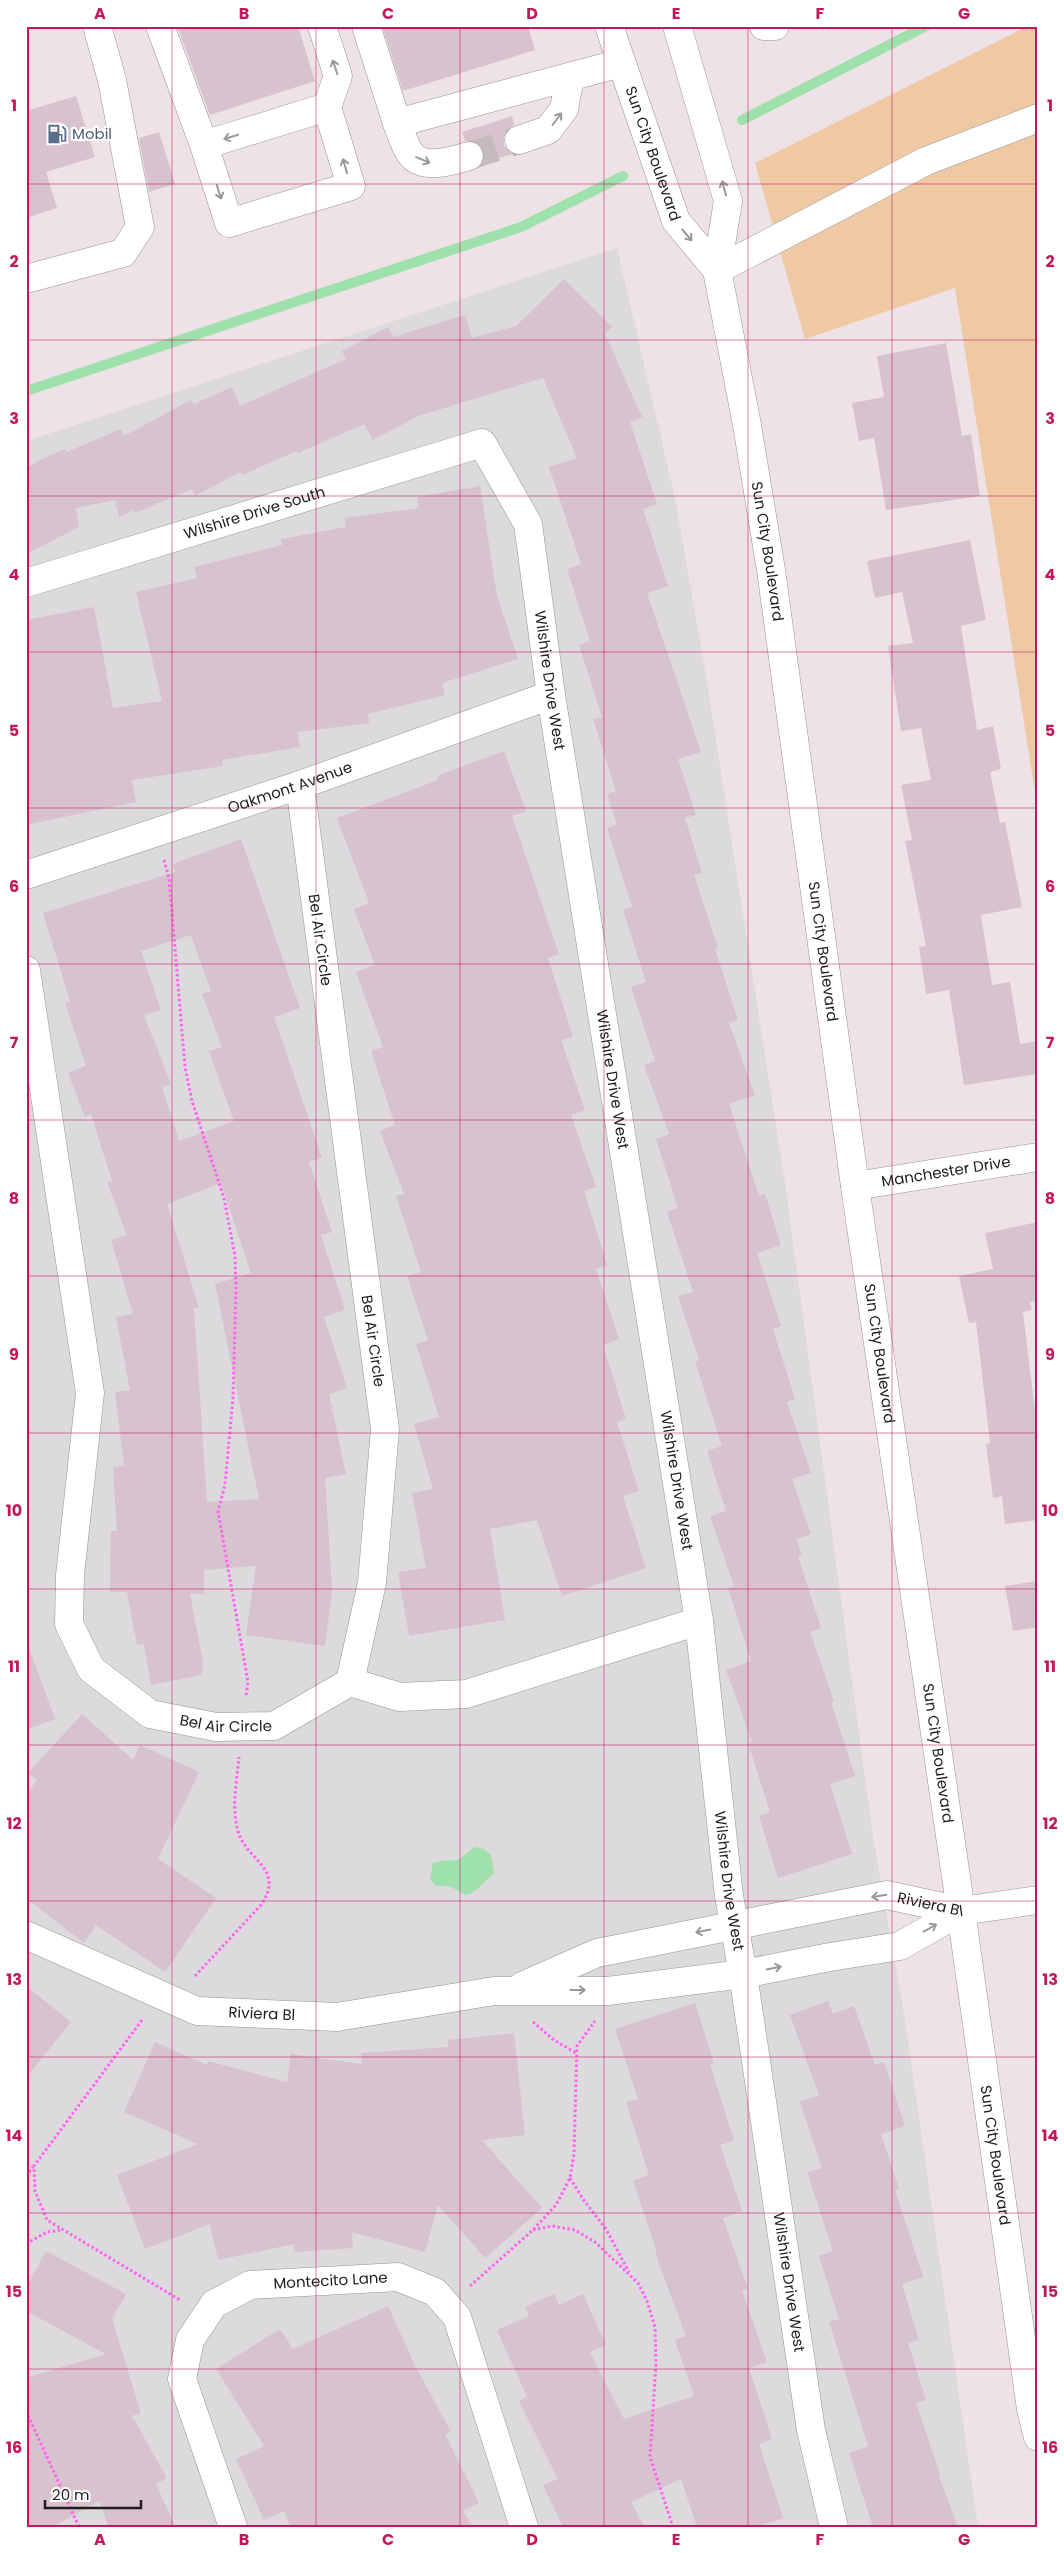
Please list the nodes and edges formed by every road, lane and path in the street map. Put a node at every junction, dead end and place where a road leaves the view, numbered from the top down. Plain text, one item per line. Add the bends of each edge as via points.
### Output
1 (97, 26) edge
2 (160, 26) edge
3 (322, 26) edge
4 (366, 26) edge
5 (609, 26) edge
6 (677, 26) edge
7 (764, 26) edge
8 (775, 26) edge
9 (621, 63) junction
10 (570, 77) junction
11 (327, 107) junction
12 (1038, 118) edge
13 (397, 124) junction
14 (519, 140) tunnel mouth
15 (204, 145) junction
16 (469, 156) tunnel mouth
17 (717, 270) junction
18 (26, 279) edge
19 (482, 443) joint
20 (26, 583) edge
21 (551, 695) junction
22 (300, 784) junction
23 (155, 832) junction
24 (26, 875) edge
25 (26, 970) edge
26 (1038, 1157) edge
27 (854, 1186) junction
28 (699, 1622) junction
29 (350, 1682) junction
30 (242, 1726) junction
31 (1038, 1900) edge
32 (961, 1911) junction
33 (735, 1925) junction
34 (26, 1935) edge
35 (744, 1974) junction
36 (512, 1990) junction
37 (594, 1991) junction
38 (170, 1999) junction
39 (576, 2053) junction
40 (34, 2166) junction
41 (26, 2176) edge
42 (570, 2178) junction
43 (62, 2230) junction
44 (533, 2230) junction
45 (26, 2244) edge
46 (630, 2275) junction
47 (447, 2306) junction
48 (206, 2316) junction
49 (26, 2411) edge
50 (1038, 2437) edge
51 (80, 2527) edge
52 (233, 2527) edge
53 (524, 2527) edge
54 (673, 2527) edge
55 (834, 2527) edge

1 - 18 street via 112,80 140,227 123,253
2 - 15 street
11 -> 3 street via 338,76
4 - 13 street
5 - 9 street, Sun City Boulevard
17 -> 6 street, Sun City Boulevard via 728,201
7 - 8 street
9 - 10 street
9 -> 17 street, Sun City Boulevard via 676,221
10 - 13 street
14 -> 10 street via 548,130 564,109
11 -> 15 street
15 -> 11 street via 229,223 351,186
12 - 17 street via 926,162
13 -> 16 street via 411,155 428,164
17 - 27 street, Sun City Boulevard via 771,570
19 - 20 street, Wilshire Drive South
19 - 21 street, Wilshire Drive West via 528,524
21 - 22 street, Oakmont Avenue
21 - 28 street, Wilshire Drive West
22 - 23 street, Oakmont Avenue
22 - 29 street, Bel Air Circle via 385,1429 372,1583
23 - 24 street, Oakmont Avenue
23 - 30 path via 169,878 185,1067 194,1108 224,1198 235,1256 233,1398 225,1485 218,1511 248,1682
25 - 30 street, Bel Air Circle via 90,1393 70,1575 69,1624 91,1669 150,1714 216,1727
26 - 27 street, Manchester Drive
27 - 32 street, Sun City Boulevard
28 - 29 street via 466,1694 400,1697
28 - 33 street, Wilshire Drive West via 729,1896
29 - 30 street, Bel Air Circle via 274,1726
30 - 38 path via 234,1811 238,1833 248,1850 261,1862 269,1877 270,1892 186,1987
31 - 32 street
32 -> 33 street, Riviera Bl via 887,1894
35 -> 32 street, Riviera Bl via 830,1956 900,1946
32 - 50 street, Sun City Boulevard via 1031,2408
33 - 35 street, Wilshire Drive West
33 -> 36 street, Riviera Bl via 597,1953
34 - 38 street, Riviera Bl
35 - 37 street, Riviera Bl
35 - 55 street, Wilshire Drive West via 811,2430
36 -> 37 street, Riviera Bl
36 - 38 street, Riviera Bl via 337,2017 197,2011
36 - 39 path via 537,2027
37 - 39 path via 595,2020
38 - 40 path via 139,2023
39 - 42 path via 574,2154
40 - 41 path
40 - 43 path via 39,2205 47,2220
42 - 44 path via 556,2206
42 - 46 path via 606,2229
43 - 45 path via 47,2232
43 - 48 path
44 - 46 path via 552,2226 575,2230 595,2242
44 - 47 path
46 - 54 path via 638,2283 654,2327 655,2398 650,2457
47 - 48 street, Montecito Lane via 435,2292 398,2277 250,2286 214,2304
47 - 53 street, Montecito Lane via 457,2317
48 - 52 street, Montecito Lane via 190,2340 182,2379
49 - 51 path

